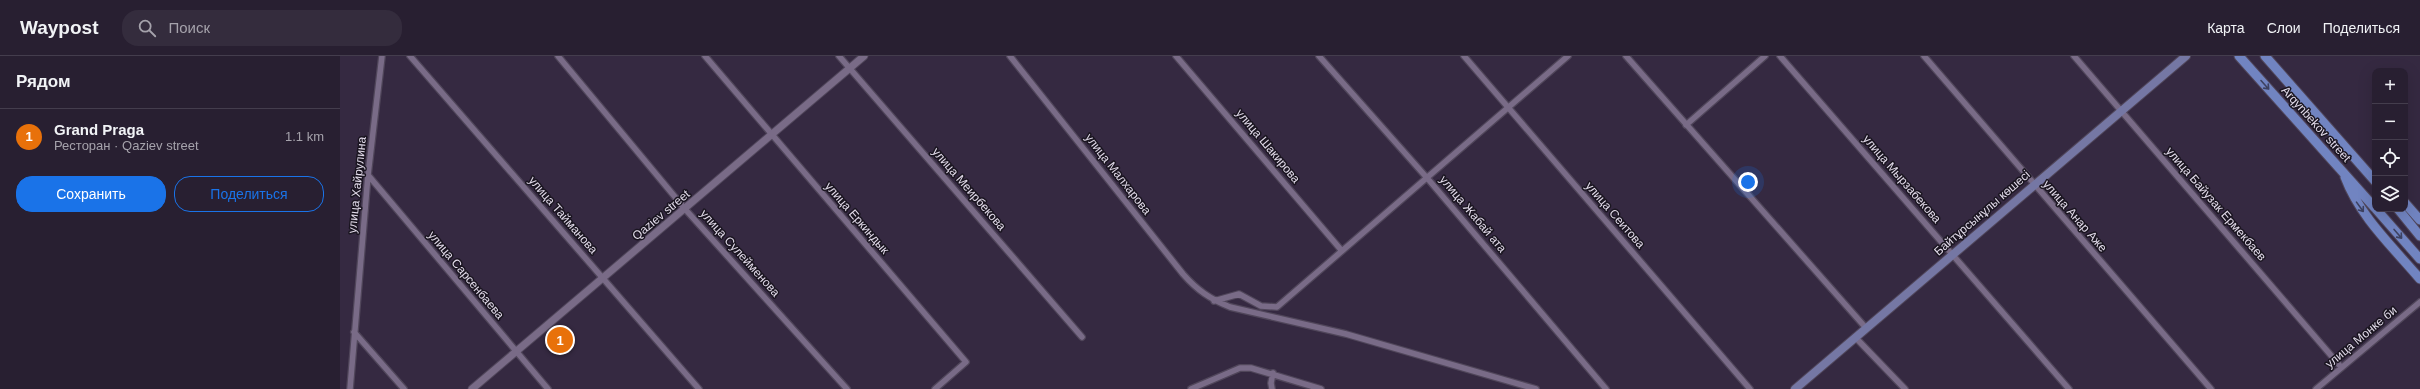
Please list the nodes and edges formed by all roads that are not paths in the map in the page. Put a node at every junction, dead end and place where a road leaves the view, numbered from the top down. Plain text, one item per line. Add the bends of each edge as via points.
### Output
1 (382, 56) edge
2 (410, 56) edge
3 (558, 56) edge
4 (705, 56) edge
5 (839, 56) edge
6 (864, 56) edge
7 (1010, 56) edge
8 (1176, 56) edge
9 (1319, 56) edge
10 (1464, 56) edge
11 (1568, 56) edge
12 (1626, 56) edge
13 (1765, 56) edge
14 (1780, 56) edge
15 (1924, 56) edge
16 (2074, 56) edge
17 (2186, 56) edge
18 (2239, 56) edge
19 (2266, 56) edge
20 (850, 68) junction
21 (1508, 108) junction
22 (2121, 110) junction
23 (1686, 124) junction
24 (771, 135) junction
25 (2359, 162) junction
26 (2343, 172) junction
27 (2372, 173) edge
28 (368, 174) junction
29 (2372, 177) edge
30 (1428, 179) junction
31 (2033, 185) junction
32 (2372, 206) edge
33 (2408, 206) edge
34 (685, 209) junction
35 (2378, 212) edge
36 (2400, 212) edge
37 (2420, 220) edge
38 (2420, 236) edge
39 (1342, 251) junction
40 (1952, 254) junction
41 (2420, 259) edge
42 (604, 278) junction
43 (2420, 279) edge
44 (1214, 301) junction
45 (2420, 302) edge
46 (1866, 328) junction
47 (354, 332) junction
48 (1082, 337) dead end
49 (1856, 337) junction
50 (516, 353) junction
51 (2341, 367) junction
52 (1273, 373) junction
53 (350, 389) edge
54 (404, 389) edge
55 (472, 389) edge
56 (548, 389) edge
57 (699, 389) edge
58 (847, 389) edge
59 (935, 389) edge
60 (1190, 389) edge
61 (1272, 389) edge
62 (1321, 389) edge
63 (1536, 389) edge
64 (1606, 389) edge
65 (1750, 389) edge
66 (1794, 389) edge
67 (1905, 389) edge
68 (2069, 389) edge
69 (2211, 389) edge
70 (2316, 389) edge

1 - 28 street, улица Хайрулина
2 - 42 street, улица Тайманова
3 - 34 street, улица Сулейменова
4 - 24 street, улица Еркиндык
5 - 20 street, улица Меирбекова
6 - 20 street, Qaziev street
7 - 44 street, улица Малхарова via 1196,290
8 - 39 street, улица Шакирова
9 - 30 street, улица Жабай ата
10 - 21 street, улица Сеитова
11 - 21 street
12 - 23 street
13 - 23 street
14 - 40 street, улица Мырзабекова
15 - 31 street, улица Анар Аже
16 - 22 street, улица Байузак Ермекбаев
17 - 22 main road, Байтұрсынұлы көшесі
18 -> 26 main road, Arqynbekov street
19 - 25 main road, Arqynbekov street
20 - 24 street, Qaziev street
20 - 48 street, улица Меирбекова
21 - 30 street
21 - 65 street, улица Сеитова
22 - 31 main road, Байтұрсынұлы көшесі
22 - 51 street, улица Байузак Ермекбаев
23 - 46 street
24 - 34 street, Qaziev street
24 - 59 street, улица Еркиндык via 966,362
25 - 27 main road
25 - 29 main road, Arqynbekov street
26 - 32 main road, Arqynbekov street
26 -> 43 main road via 2352,197
28 - 47 street, улица Хайрулина
28 - 50 street, улица Сарсенбаева
30 - 39 street
30 - 64 street, улица Жабай ата
31 - 40 main road, Байтұрсынұлы көшесі
31 - 69 street, улица Анар Аже
33 - 37 main road
34 - 42 street, Qaziev street
34 - 58 street, улица Сулейменова
35 -> 41 main road, Arqynbekov street
36 - 38 main road
39 - 44 street via 1277,307 1261,306 1239,294
40 - 46 main road, Байтұрсынұлы көшесі
40 - 68 street, улица Мырзабекова
42 - 50 street, Qaziev street
42 - 57 street, улица Тайманова
44 - 63 street, улица Малхарова via 1346,334
45 - 51 street, улица Монке би
46 - 49 main road, Байтұрсынұлы көшесі
47 - 53 street, улица Хайрулина
47 - 54 street
49 - 66 main road, Байтұрсынұлы көшесі
49 - 67 street
50 - 55 street, Qaziev street
50 - 56 street, улица Сарсенбаева
51 - 70 street, улица Монке би
52 - 60 street via 1240,368
52 - 61 street
52 - 62 street

